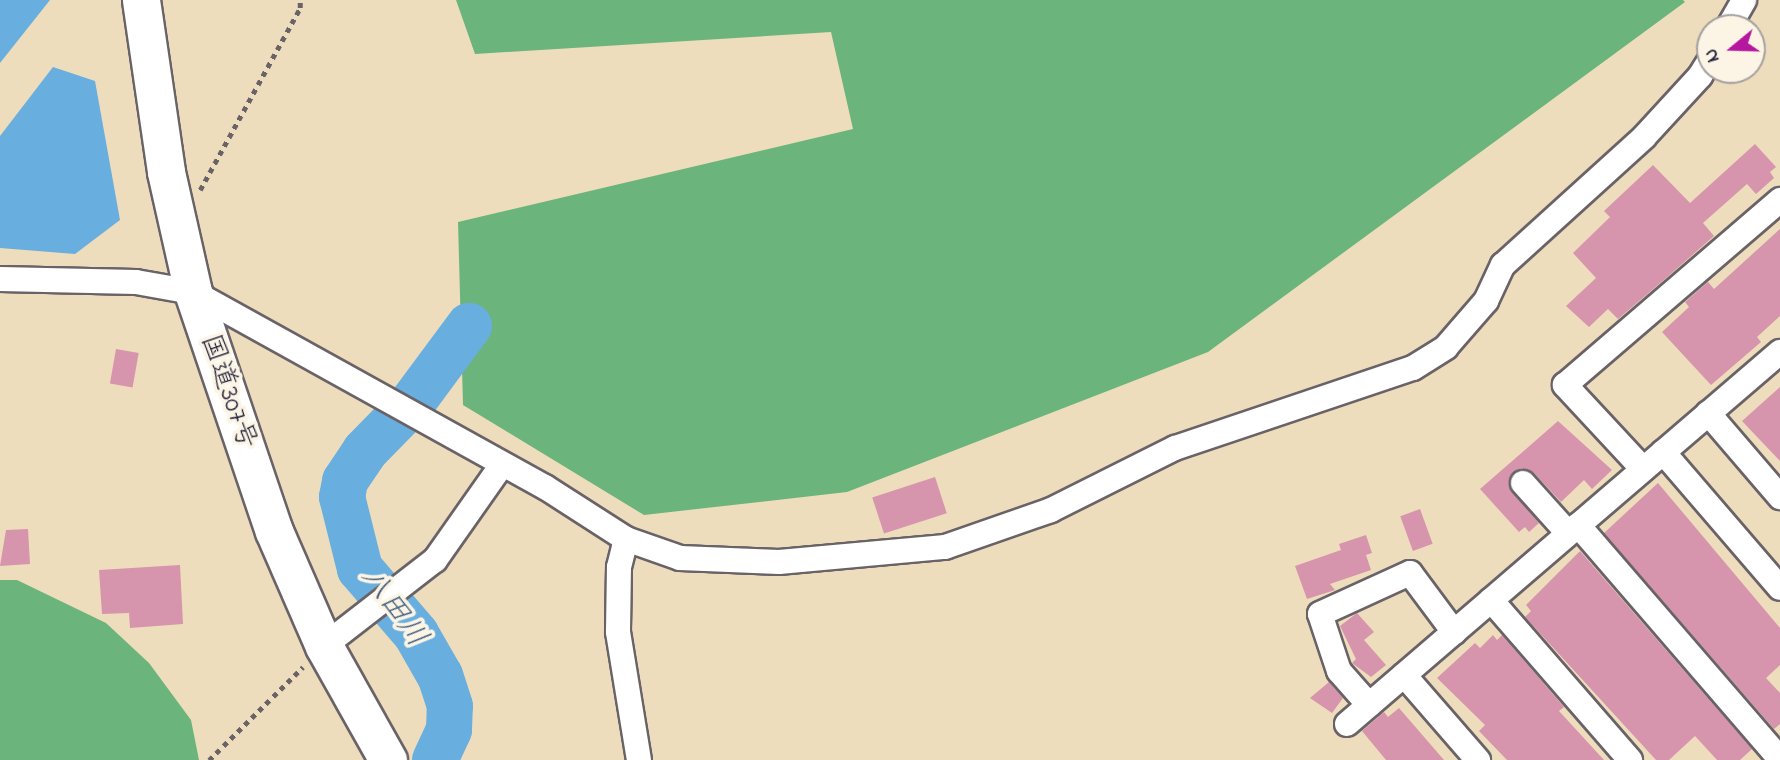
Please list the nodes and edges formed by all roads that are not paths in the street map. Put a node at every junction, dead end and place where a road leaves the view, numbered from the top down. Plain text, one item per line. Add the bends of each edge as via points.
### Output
1 (141, 0) edge
2 (1696, 80) edge
3 (1780, 200) edge
4 (0, 279) edge
5 (193, 292) junction
6 (1780, 352) edge
7 (1708, 413) junction
8 (1663, 452) junction
9 (501, 466) junction
10 (1643, 469) junction
11 (1523, 483) dead end
12 (1780, 497) edge
13 (1573, 529) junction
14 (626, 539) junction
15 (1780, 588) edge
16 (1491, 600) junction
17 (1454, 632) junction
18 (324, 646) junction
19 (1404, 675) junction
20 (1369, 705) junction
21 (1347, 724) dead end
22 (1780, 759) edge
23 (388, 760) edge
24 (639, 760) edge
25 (1478, 760) edge
26 (1630, 760) edge

1 - 5 highway, 国道307号
2 - 14 street via 1644,137 1503,265 1486,301 1446,347 1413,368 1175,448 1051,510 945,547 779,562 680,558
3 - 10 street via 1564,385
4 - 5 street via 136,282
5 - 9 street
5 - 18 highway, 国道307号 via 274,531
6 - 7 street
7 - 8 street
7 - 12 street
8 - 10 street
8 - 15 street
9 - 14 street
9 - 18 street via 435,560
10 - 13 street
11 - 13 street
13 - 16 street
13 - 22 street
14 - 24 street via 619,567 618,632
16 - 17 street
16 - 26 street
17 - 19 street
17 - 20 street via 1410,573 1320,614 1339,671
18 - 23 highway, 国道307号
19 - 20 street
19 - 25 street
20 - 21 street

